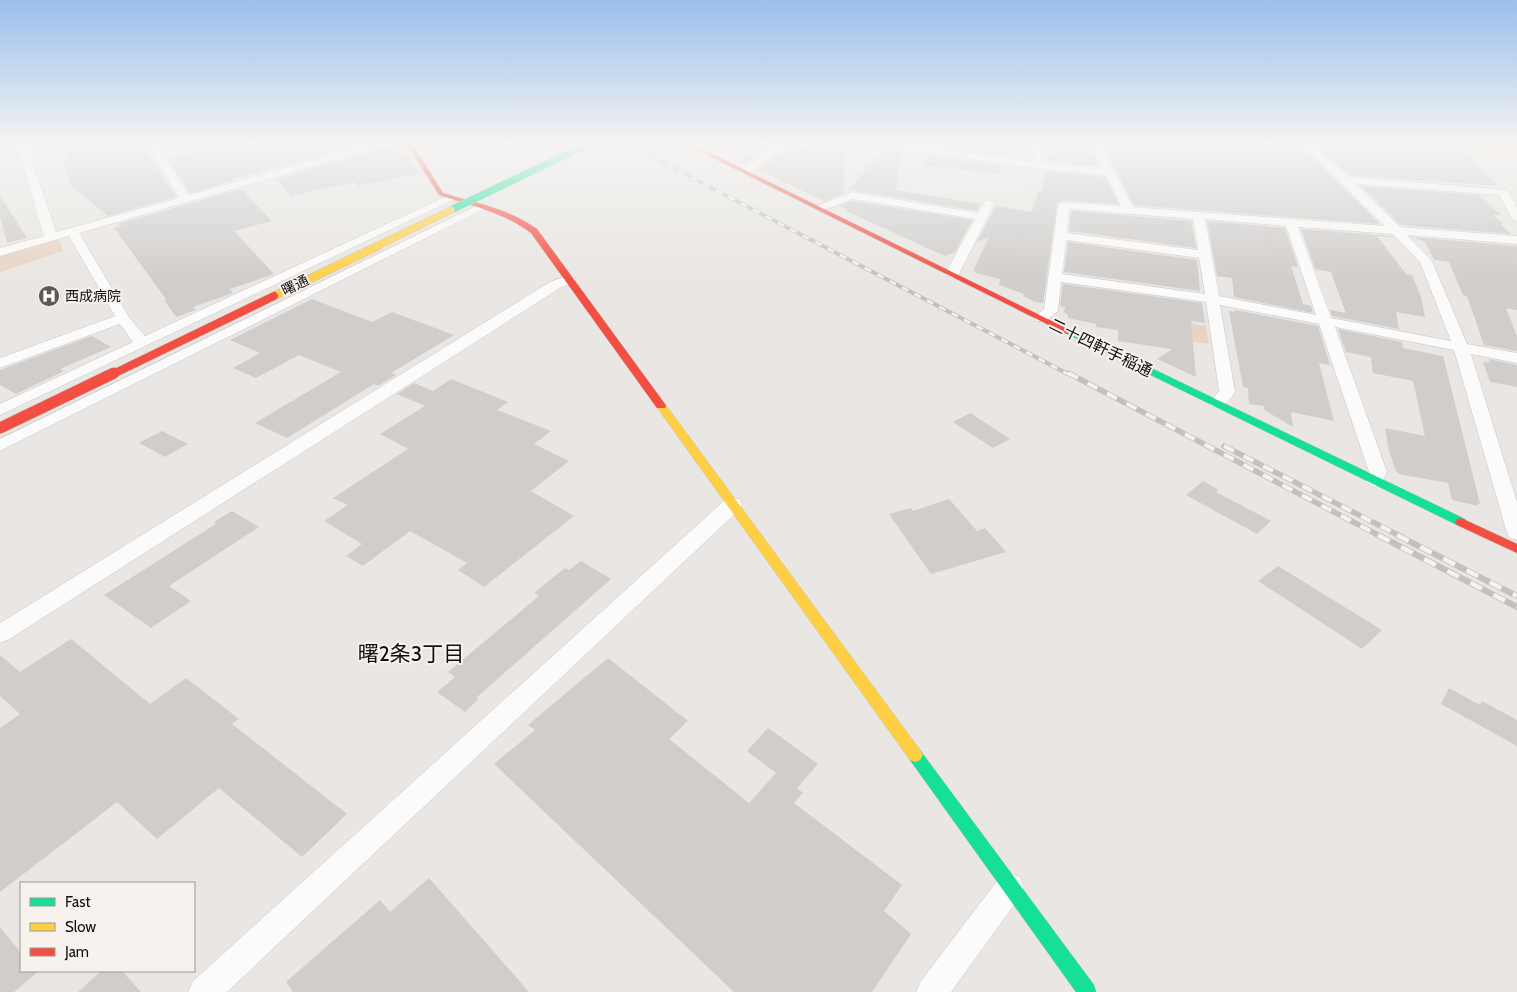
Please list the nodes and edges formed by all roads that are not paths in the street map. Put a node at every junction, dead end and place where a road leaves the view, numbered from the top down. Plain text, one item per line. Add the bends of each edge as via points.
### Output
1 (36, 189) edge
2 (180, 189) edge
3 (220, 189) edge
4 (438, 189) edge
5 (494, 189) edge
6 (782, 189) edge
7 (1118, 189) edge
8 (1355, 189) edge
9 (1468, 189) edge
10 (451, 198) junction
11 (186, 199) junction
12 (989, 203) dead end
13 (480, 207) junction
14 (821, 208) junction
15 (1129, 210) junction
16 (1199, 216) junction
17 (982, 217) junction
18 (1517, 217) edge
19 (1291, 223) junction
20 (1396, 230) junction
21 (72, 231) junction
22 (1060, 236) junction
23 (51, 237) junction
24 (1517, 240) edge
25 (0, 252) edge
26 (1205, 255) junction
27 (952, 274) junction
28 (1055, 277) junction
29 (569, 279) junction
30 (1212, 299) junction
31 (123, 318) junction
32 (1041, 318) junction
33 (1325, 321) junction
34 (142, 343) junction
35 (1462, 348) junction
36 (1517, 358) edge
37 (0, 363) edge
38 (1217, 403) junction
39 (0, 410) edge
40 (0, 428) edge
41 (0, 446) edge
42 (1375, 481) junction
43 (733, 504) junction
44 (1517, 533) edge
45 (1517, 549) edge
46 (0, 634) edge
47 (1010, 887) junction
48 (204, 992) edge
49 (932, 992) edge
50 (1086, 992) edge

1 - 23 street
2 - 11 street
3 - 11 street
4 - 10 main road
5 - 40 main road, 曙通, bridge
6 - 14 main road, 二十四軒手稲通
7 - 15 street
8 - 20 street
9 - 18 street via 1503,192
10 - 13 main road
10 - 34 street
11 - 21 street
12 - 17 street
13 - 29 main road via 529,225
13 - 41 street
14 - 17 street via 852,195
14 - 27 main road, 二十四軒手稲通
15 - 16 street
15 - 22 street via 1064,205
16 - 19 street
16 - 26 street
17 - 27 street
19 - 20 street
19 - 33 street
20 - 24 street
20 - 35 street via 1426,261
21 - 23 street
21 - 31 street
22 - 26 street
22 - 28 street
23 - 25 street
26 - 30 street
27 - 32 main road, 二十四軒手稲通
28 - 30 street
28 - 32 street via 1051,311
29 - 43 main road
29 - 46 street
30 - 33 street
30 - 38 street via 1227,392
31 - 34 street
31 - 37 street
32 - 38 main road, 二十四軒手稲通
33 - 35 street
33 - 42 street via 1378,472
34 - 39 street
35 - 36 street
35 - 44 street
38 - 42 main road, 二十四軒手稲通
42 - 45 main road, 二十四軒手稲通
43 - 47 main road
43 - 48 street
47 - 49 street
47 - 50 main road

